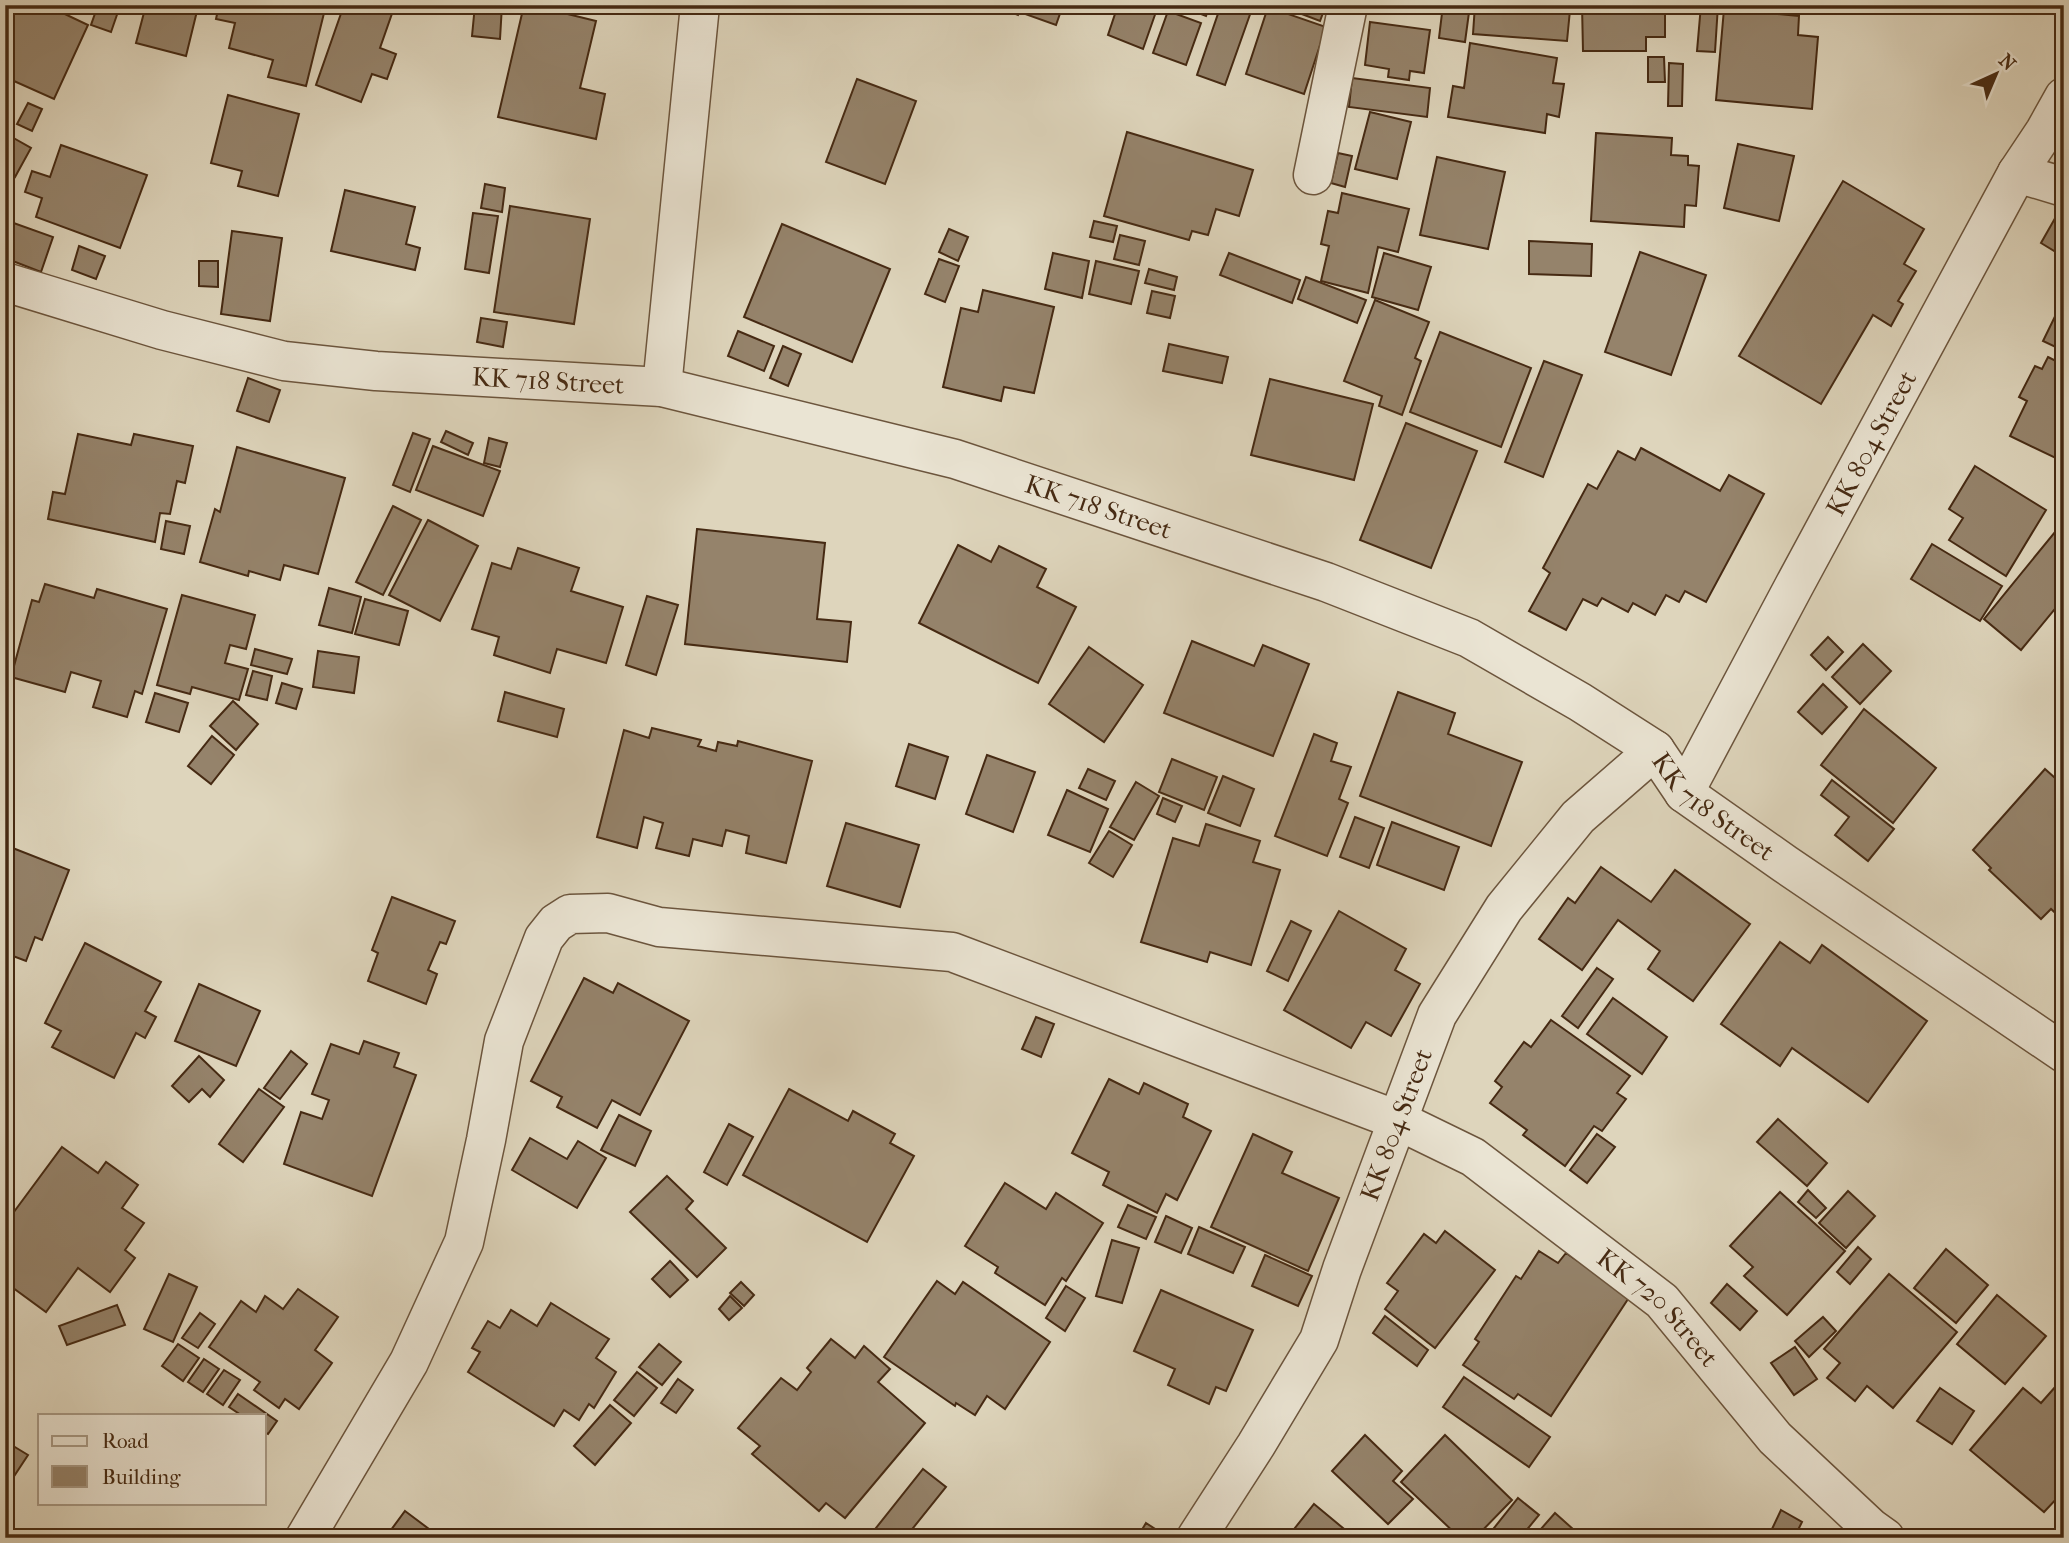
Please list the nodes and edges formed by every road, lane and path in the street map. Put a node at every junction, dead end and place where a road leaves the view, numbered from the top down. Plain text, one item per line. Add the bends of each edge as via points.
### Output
1 (700, 5) edge
2 (1348, 5) edge
3 (2064, 97) edge
4 (2017, 173) junction
5 (1314, 175) dead end
6 (2064, 187) edge
7 (5, 282) edge
8 (662, 387) junction
9 (1655, 750) junction
10 (1684, 793) junction
11 (2064, 1053) edge
12 (1397, 1120) junction
13 (305, 1538) edge
14 (1196, 1538) edge
15 (1885, 1538) edge

1 - 8 street
2 - 5 street
3 - 4 street, KK 804 Street
4 - 6 street
4 - 10 street, KK 804 Street
7 - 8 street, KK 718 Street via 284,361 376,371
8 - 9 street, KK 718 Street via 955,459 1326,582 1469,638
9 - 10 street, KK 718 Street
9 - 12 street, KK 804 Street via 1578,817 1504,908 1437,1014
10 - 11 street, KK 718 Street
12 - 13 street, KK 720 Street via 952,952 659,927 608,913 570,914 544,939 504,1041 464,1242 409,1362
12 - 14 street, KK 804 Street via 1319,1340
12 - 15 street, KK 720 Street via 1473,1157 1662,1301 1775,1438

